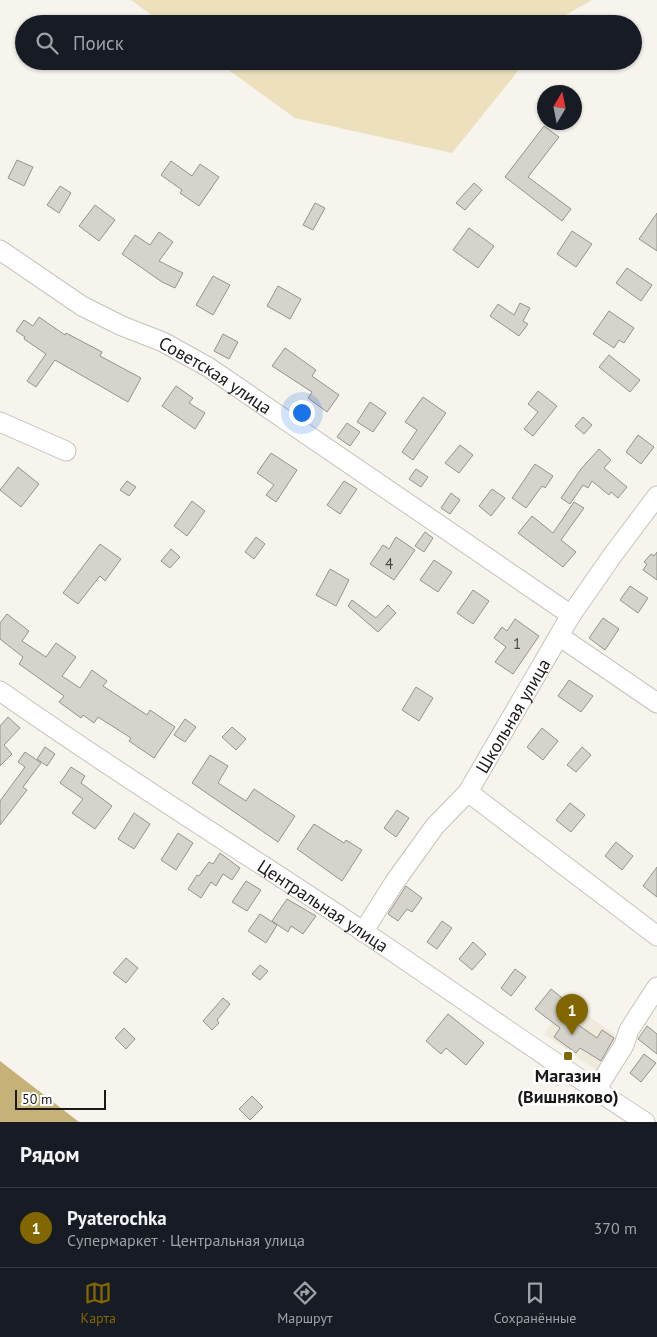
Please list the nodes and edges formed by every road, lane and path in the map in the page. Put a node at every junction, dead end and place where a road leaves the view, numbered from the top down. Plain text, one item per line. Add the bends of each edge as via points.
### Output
1 (0, 250) edge
2 (0, 422) edge
3 (66, 451) dead end
4 (657, 496) edge
5 (572, 615) junction
6 (559, 636) junction
7 (0, 691) edge
8 (657, 703) edge
9 (468, 792) junction
10 (363, 932) junction
11 (657, 936) edge
12 (657, 987) edge
13 (596, 1090) junction
14 (645, 1122) edge

1 - 5 street, Советская улица via 82,306 163,342 208,367
2 - 3 street
4 - 5 street, Школьная улица
5 - 6 street, Школьная улица
6 - 8 street
6 - 9 street, Школьная улица
7 - 10 street, Центральная улица
9 - 10 street, Школьная улица via 435,826
9 - 11 street
10 - 13 street, Центральная улица
12 - 13 street
13 - 14 street, Центральная улица

